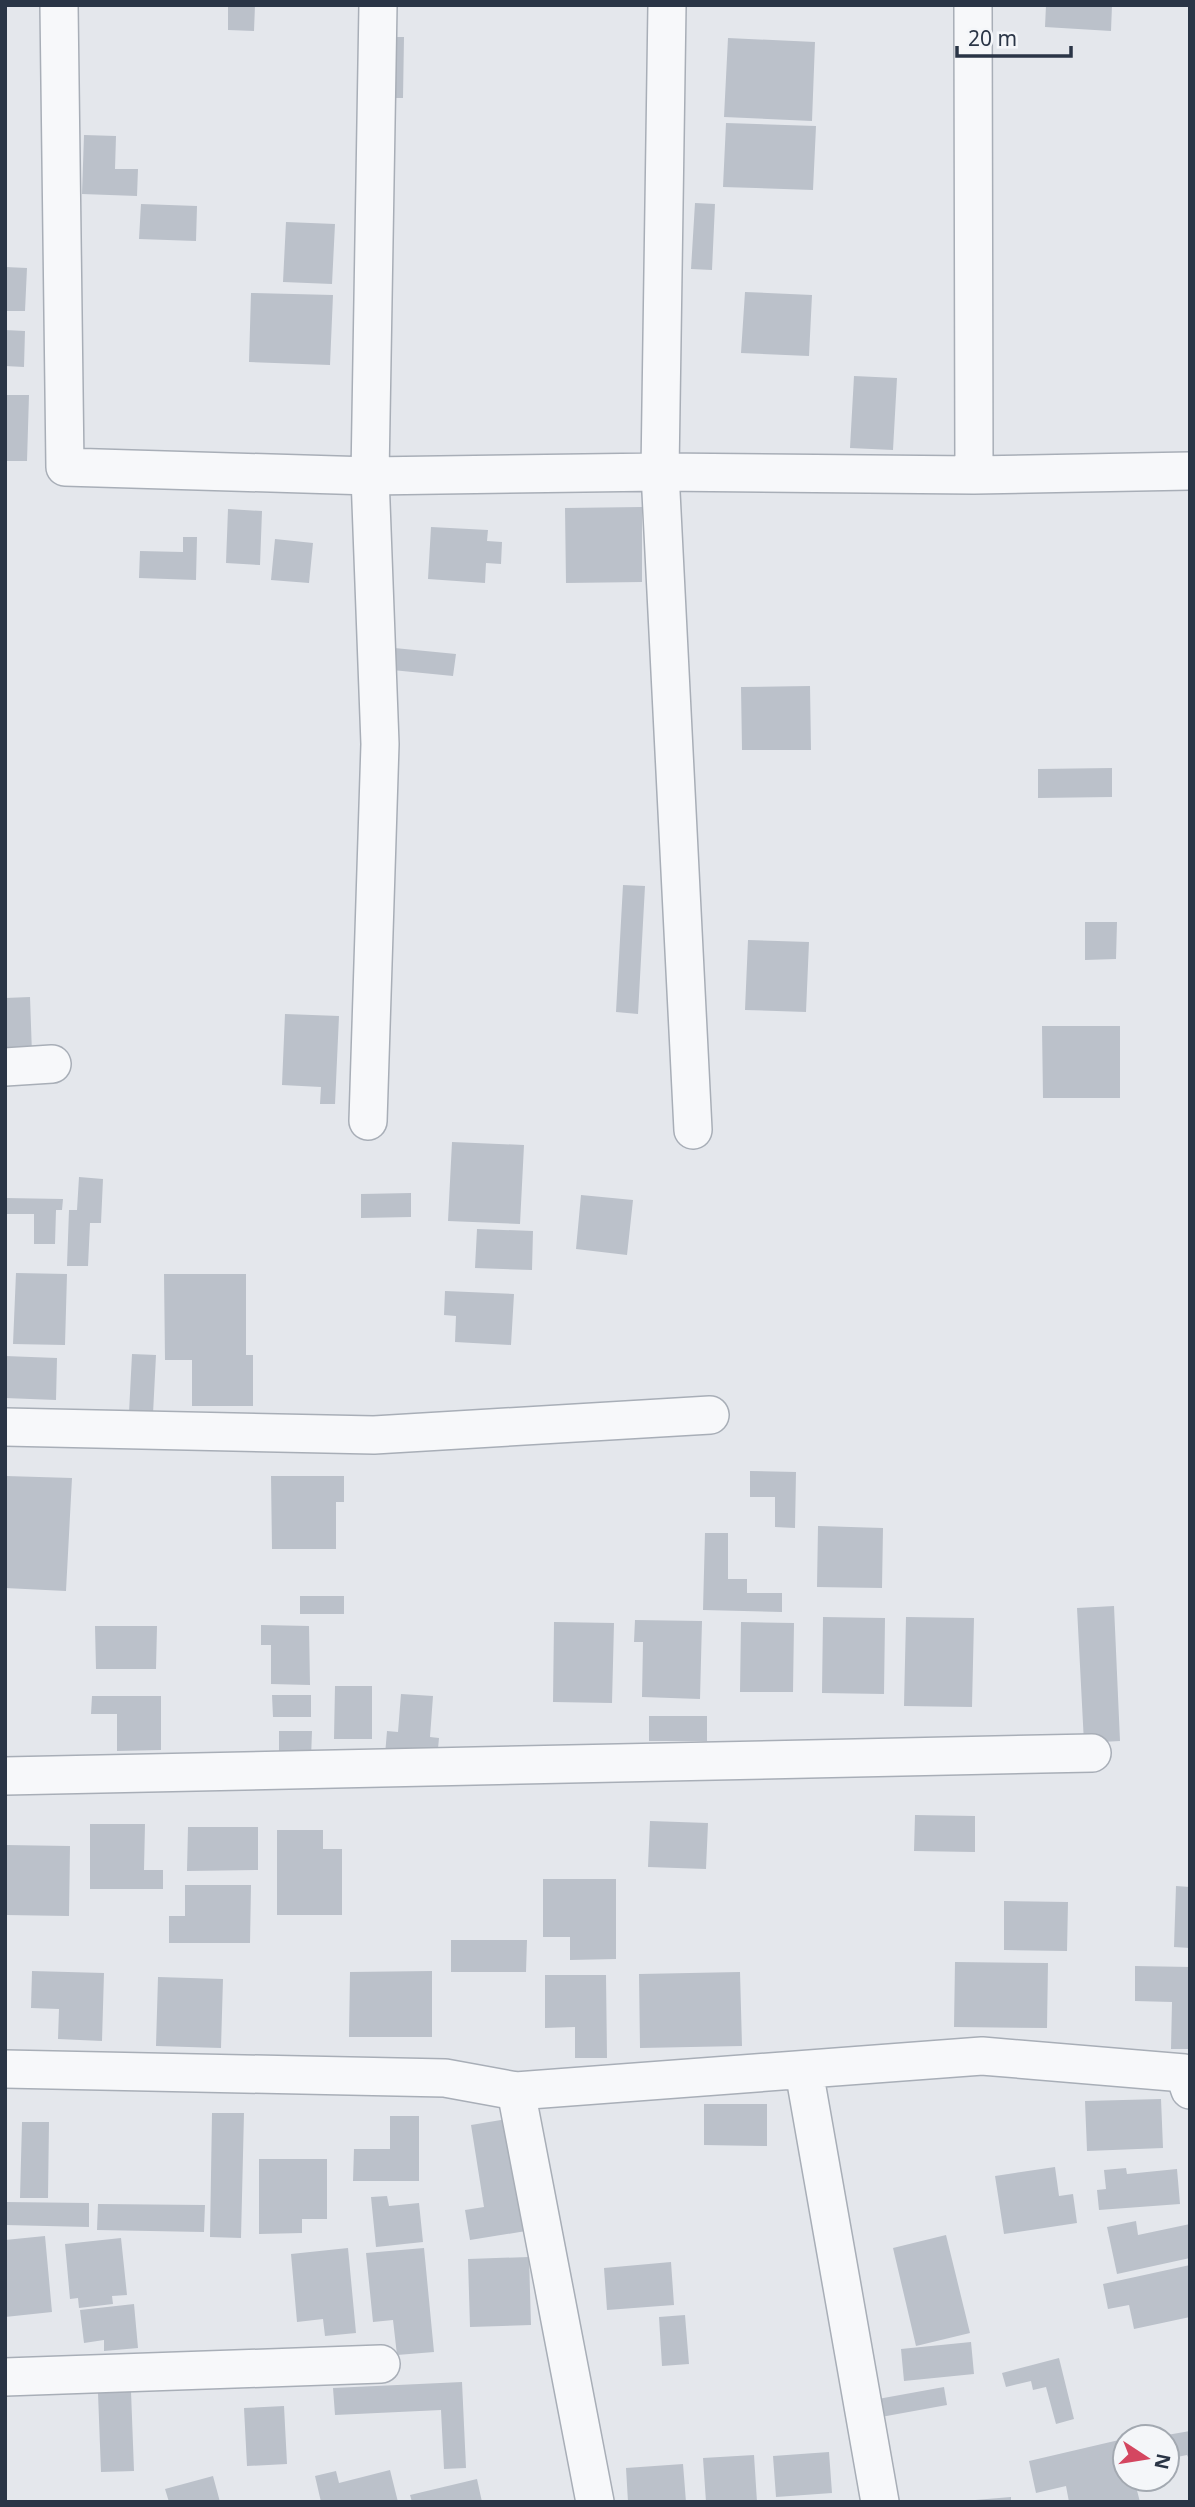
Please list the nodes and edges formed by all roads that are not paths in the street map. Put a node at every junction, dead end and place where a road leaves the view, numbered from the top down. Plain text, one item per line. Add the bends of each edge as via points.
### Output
1 (59, 5) edge
2 (378, 5) edge
3 (667, 5) edge
4 (973, 5) edge
5 (1190, 471) edge
6 (660, 472) junction
7 (974, 475) junction
8 (370, 476) junction
9 (52, 1064) dead end
10 (5, 1067) edge
11 (368, 1121) dead end
12 (693, 1130) dead end
13 (710, 1415) dead end
14 (5, 1427) edge
15 (1092, 1753) dead end
16 (5, 1776) edge
17 (5, 2069) edge
18 (804, 2071) junction
19 (1190, 2090) edge
20 (516, 2091) junction
21 (381, 2364) dead end
22 (5, 2376) edge
23 (595, 2502) edge
24 (880, 2502) edge

1 - 8 street via 65,467
2 - 8 street
3 - 6 street
4 - 7 street
5 - 7 street
6 - 7 street
6 - 8 street
6 - 12 street
8 - 11 street via 380,744
9 - 10 street
13 - 14 street via 374,1435
15 - 16 street
17 - 20 street via 445,2078
18 - 19 street via 982,2056 1184,2073
18 - 20 street
18 - 24 street
20 - 23 street
21 - 22 street

